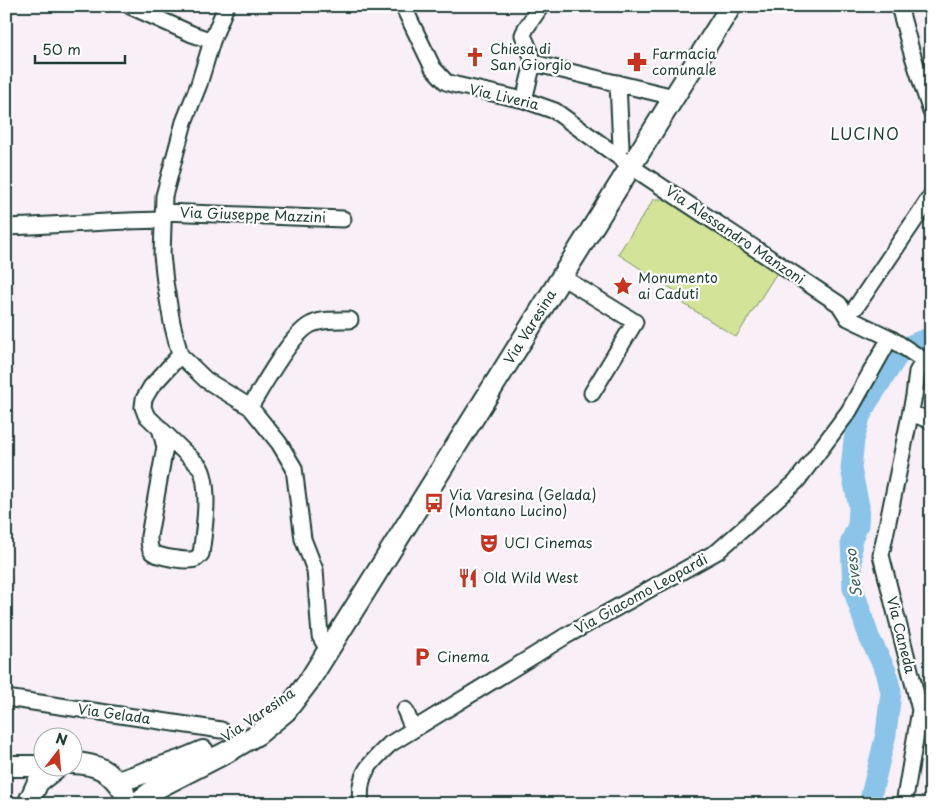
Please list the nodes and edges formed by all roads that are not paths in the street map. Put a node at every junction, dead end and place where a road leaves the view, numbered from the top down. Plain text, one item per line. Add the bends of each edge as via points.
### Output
1 (130, 6) edge
2 (226, 6) edge
3 (406, 6) edge
4 (541, 6) edge
5 (731, 6) edge
6 (899, 6) edge
7 (212, 41) junction
8 (533, 63) junction
9 (618, 83) junction
10 (674, 97) junction
11 (524, 100) junction
12 (931, 112) edge
13 (621, 146) dead end
14 (632, 166) junction
15 (931, 196) edge
16 (163, 216) junction
17 (343, 219) dead end
18 (6, 227) edge
19 (562, 276) junction
20 (839, 304) junction
21 (856, 307) junction
22 (350, 320) dead end
23 (894, 341) junction
24 (180, 356) junction
25 (924, 361) edge
26 (592, 393) dead end
27 (250, 407) junction
28 (911, 413) junction
29 (931, 421) edge
30 (160, 428) junction
31 (329, 648) junction
32 (309, 681) junction
33 (6, 698) edge
34 (405, 710) dead end
35 (413, 728) junction
36 (221, 730) dead end
37 (82, 764) edge
38 (6, 766) edge
39 (32, 766) edge
40 (43, 778) edge
41 (118, 782) junction
42 (28, 804) edge
43 (128, 804) edge
44 (135, 804) edge
45 (361, 804) edge
46 (904, 804) edge

1 - 7 street
2 - 7 street, Via Giuseppe Mazzini
3 - 11 street, Via Liveria via 405,10 433,68 446,82
4 - 8 street via 524,35
5 - 10 main road, Via Varesina
6 - 12 street
7 - 16 street, Via Giuseppe Mazzini via 177,146 164,196
8 - 9 street
8 - 11 street
9 - 10 street
9 - 13 street
10 - 14 main road, Via Varesina
11 - 14 street, Via Liveria via 555,111
14 - 19 main road, Via Varesina
14 - 20 street, Via Alessandro Manzoni
15 - 21 street
16 - 17 street, Via Giuseppe Mazzini
16 - 18 street, Via Giuseppe Mazzini
16 - 24 street, Via Giuseppe Mazzini via 165,282
19 - 26 street via 635,322
19 - 31 main road, Via Varesina
20 - 21 street, Via Alessandro Manzoni
20 - 23 street, Via Alessandro Manzoni via 848,318
21 - 23 street, Via Alessandro Manzoni
22 - 27 street via 310,324 284,354
23 - 25 street, Via Alessandro Manzoni
23 - 35 street, Via Giacomo Leopardi via 849,412 796,482 718,550
24 - 27 street via 206,380
24 - 30 street via 144,399 146,415
25 - 28 street via 917,372
27 - 31 street via 294,468 303,539 314,570 320,636
28 - 29 street
28 - 46 street, Via Caneda via 881,555 920,710
30 - 30 street via 165,446 149,546 158,556 190,561 201,554 204,474
31 - 32 main road, Via Varesina
32 - 41 main road, Via Varesina via 243,728 197,754
32 - 44 main road, Via Varesina via 286,711 264,730
33 - 36 street, Via Gelada
34 - 35 street
35 - 45 street, Via Giacomo Leopardi via 370,762 359,790
37 - 41 main road via 103,768
38 - 39 main road
40 - 42 main road
41 - 43 main road

